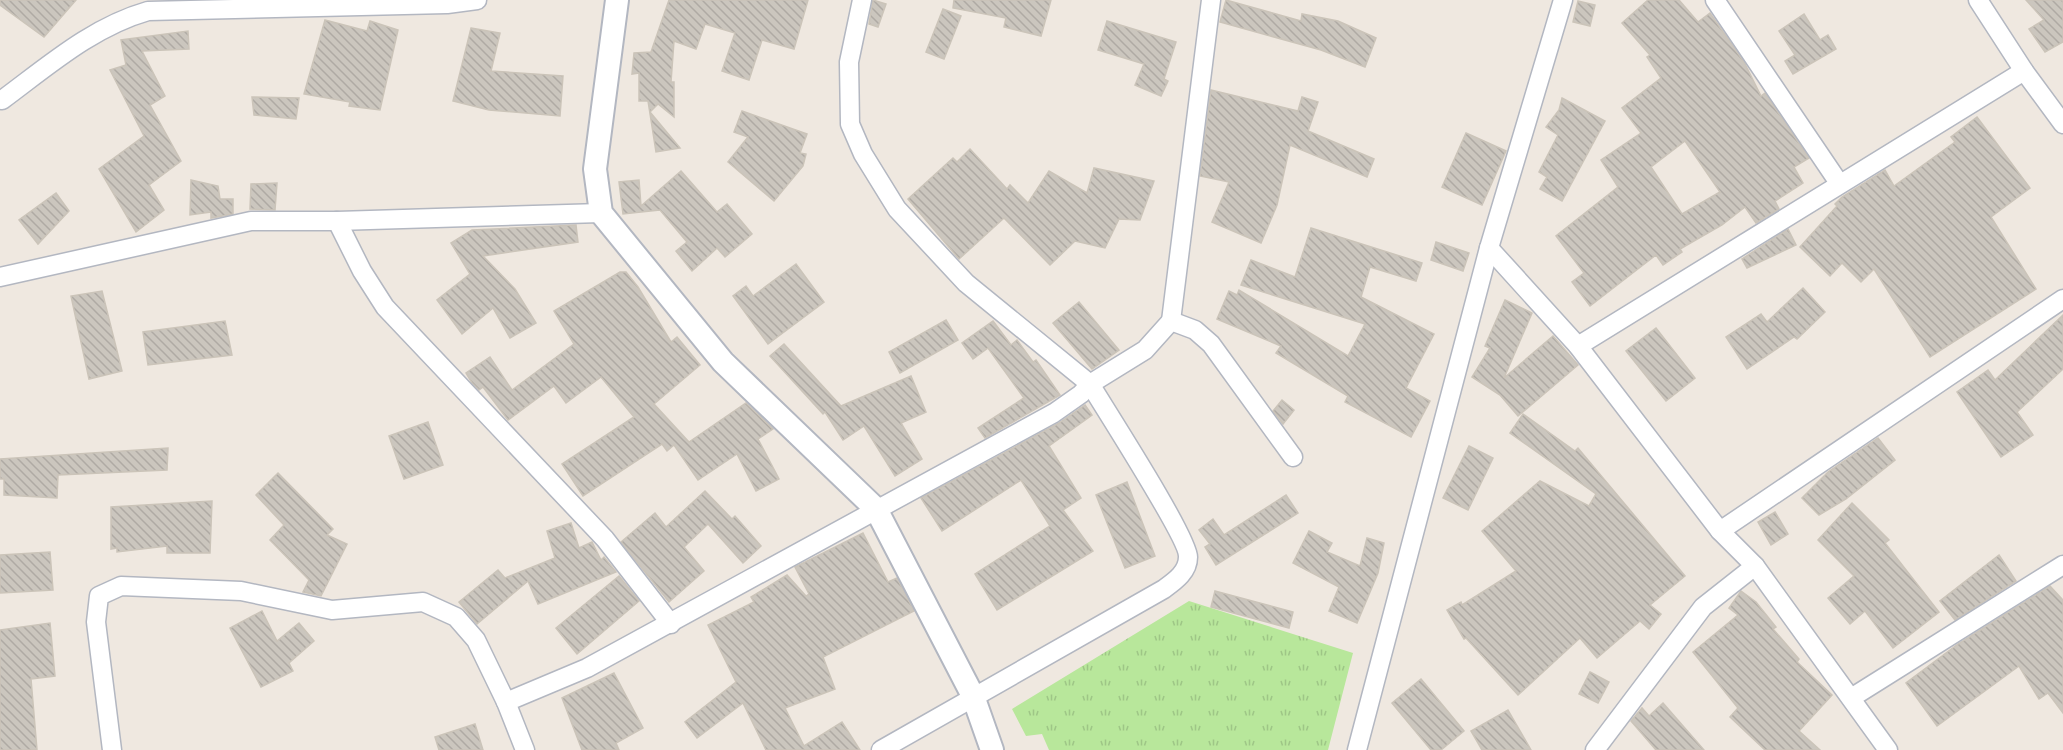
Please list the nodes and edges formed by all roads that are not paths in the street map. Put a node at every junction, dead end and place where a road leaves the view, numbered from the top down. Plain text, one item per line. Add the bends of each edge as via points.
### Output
1 (477, 0) edge
2 (617, 0) edge
3 (861, 0) edge
4 (1211, 0) edge
5 (1563, 0) edge
6 (1715, 0) edge
7 (1977, 0) edge
8 (147, 6) edge
9 (2024, 71) junction
10 (2, 100) dead end
11 (2063, 124) edge
12 (1839, 183) junction
13 (601, 213) junction
14 (337, 222) junction
15 (1489, 248) junction
16 (0, 277) edge
17 (2063, 299) edge
18 (1171, 321) junction
19 (1578, 346) junction
20 (1090, 384) junction
21 (1293, 457) dead end
22 (876, 510) junction
23 (1720, 531) junction
24 (2063, 565) edge
25 (1755, 566) junction
26 (671, 624) junction
27 (973, 696) junction
28 (1851, 698) junction
29 (506, 702) junction
30 (1883, 748) edge
31 (112, 750) edge
32 (525, 750) edge
33 (881, 750) edge
34 (992, 750) edge
35 (1357, 750) edge
36 (1595, 750) edge

1 - 8 street via 447,4
2 - 13 street via 595,170
3 - 20 street via 849,63 850,124 863,154 897,209 966,283
4 - 18 street
5 - 15 street
6 - 12 street
7 - 9 street
8 - 10 street via 81,41
9 - 11 street
9 - 12 street
12 - 19 street
13 - 14 street
13 - 22 street via 723,362
14 - 16 street via 251,221
14 - 26 street via 386,307 605,539
15 - 19 street
15 - 35 street
17 - 23 street
18 - 20 street via 1145,350
18 - 21 street via 1195,330 1211,344
19 - 23 street
20 - 22 street via 1054,413
20 - 27 street via 1177,529 1188,555 1186,568 1164,589
22 - 26 street
22 - 27 street
23 - 25 street
24 - 28 street
25 - 28 street
25 - 36 street via 1703,607
26 - 29 street via 587,668
27 - 33 street
27 - 34 street
28 - 30 street
29 - 31 street via 476,640 456,617 423,602 332,610 241,591 121,586 99,596 96,622
29 - 32 street

